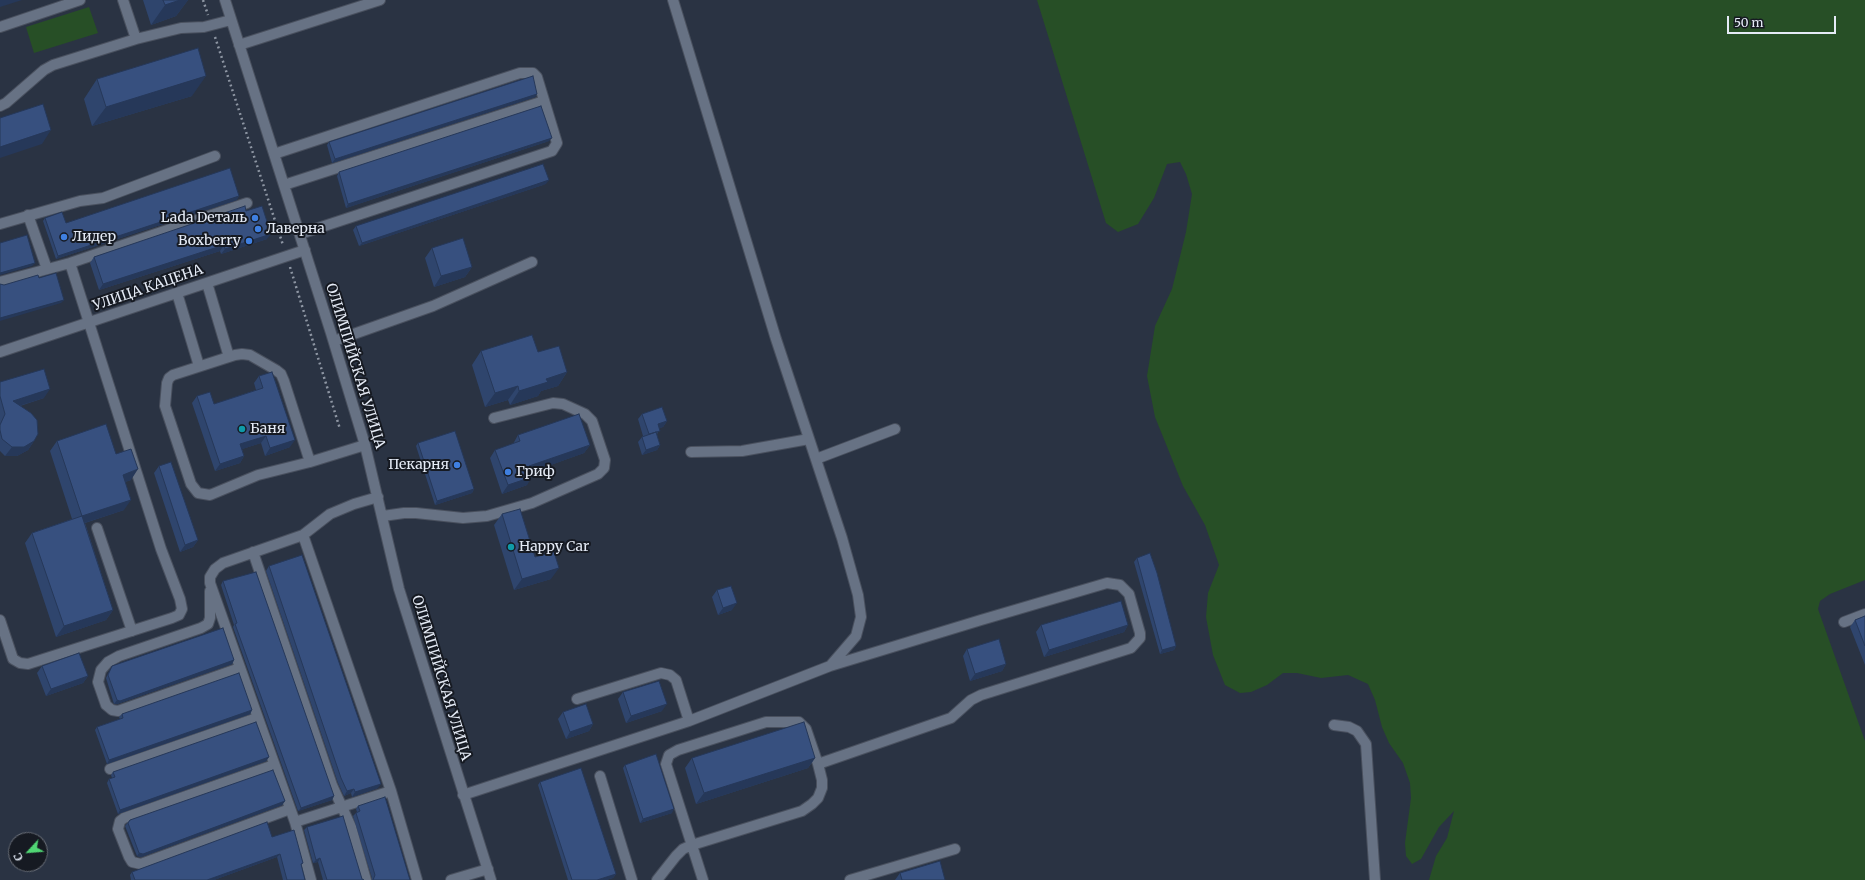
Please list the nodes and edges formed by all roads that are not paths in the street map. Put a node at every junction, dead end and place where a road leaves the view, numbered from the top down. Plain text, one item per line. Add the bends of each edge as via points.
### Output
1 (80, 0) edge
2 (123, 0) edge
3 (225, 0) edge
4 (380, 0) edge
5 (673, 0) edge
6 (231, 20) junction
7 (0, 27) edge
8 (136, 39) junction
9 (240, 45) junction
10 (544, 101) junction
11 (0, 106) edge
12 (274, 154) junction
13 (215, 156) dead end
14 (284, 185) junction
15 (247, 203) dead end
16 (28, 215) junction
17 (0, 224) edge
18 (300, 234) junction
19 (305, 250) junction
20 (532, 262) dead end
21 (70, 263) junction
22 (47, 269) junction
23 (0, 282) edge
24 (207, 283) junction
25 (177, 293) junction
26 (90, 322) junction
27 (334, 341) junction
28 (0, 352) edge
29 (229, 357) junction
30 (199, 366) junction
31 (494, 418) dead end
32 (895, 429) dead end
33 (809, 439) junction
34 (365, 445) junction
35 (691, 452) dead end
36 (816, 459) junction
37 (310, 462) junction
38 (378, 497) junction
39 (382, 516) junction
40 (97, 528) dead end
41 (303, 535) junction
42 (253, 552) junction
43 (210, 583) junction
44 (1865, 614) edge
45 (0, 620) edge
46 (1844, 622) dead end
47 (132, 631) junction
48 (830, 666) junction
49 (240, 668) junction
50 (577, 699) dead end
51 (257, 718) junction
52 (689, 721) junction
53 (1334, 725) dead end
54 (818, 764) junction
55 (274, 765) junction
56 (110, 769) dead end
57 (600, 776) dead end
58 (391, 791) junction
59 (463, 795) junction
60 (342, 807) junction
61 (290, 809) junction
62 (295, 822) junction
63 (692, 845) junction
64 (955, 848) dead end
65 (488, 869) junction
66 (311, 880) edge
67 (366, 880) edge
68 (418, 880) edge
69 (451, 880) edge
70 (491, 880) edge
71 (632, 880) edge
72 (657, 880) edge
73 (703, 880) edge
74 (850, 880) edge
75 (1375, 880) edge

1 - 7 street
2 - 8 street
3 - 6 street, ОЛИМПИЙСКАЯ УЛИЦА
4 - 9 street
5 - 33 street
6 - 8 street
6 - 9 street, ОЛИМПИЙСКАЯ УЛИЦА
8 - 11 street via 53,65
9 - 12 street, ОЛИМПИЙСКАЯ УЛИЦА
10 - 12 street via 537,77 533,73 520,73
10 - 14 street
10 - 18 street via 557,143 552,151
12 - 14 street, ОЛИМПИЙСКАЯ УЛИЦА
13 - 16 street via 103,198 80,201
14 - 18 street, ОЛИМПИЙСКАЯ УЛИЦА
15 - 21 street
16 - 17 street
16 - 22 street
18 - 19 street, ОЛИМПИЙСКАЯ УЛИЦА
19 - 24 street, УЛИЦА КАЦЕНА
19 - 27 street, ОЛИМПИЙСКАЯ УЛИЦА
20 - 27 street via 433,306
21 - 22 street
21 - 26 street
22 - 23 street
24 - 25 street, УЛИЦА КАЦЕНА
24 - 29 street
25 - 26 street, УЛИЦА КАЦЕНА
25 - 30 street
26 - 28 street, УЛИЦА КАЦЕНА
26 - 47 street via 182,609 179,615
27 - 34 street, ОЛИМПИЙСКАЯ УЛИЦА
29 - 30 street
29 - 37 street via 250,355 282,374
30 - 37 street via 169,378 164,400 191,484 198,493 210,495 258,476
31 - 39 street via 553,403 579,411 592,421 605,460 604,468 598,474 532,503 487,516 463,518 416,512
32 - 36 street
33 - 35 street via 742,451
33 - 36 street
34 - 37 street
34 - 38 street, ОЛИМПИЙСКАЯ УЛИЦА
36 - 48 street via 842,538 861,608 856,636
38 - 39 street, ОЛИМПИЙСКАЯ УЛИЦА
38 - 41 street via 330,514
39 - 59 street, ОЛИМПИЙСКАЯ УЛИЦА via 399,589
40 - 47 street
41 - 42 street
41 - 58 street
42 - 43 street via 223,563 213,573
42 - 60 street via 332,785
43 - 49 street
43 - 49 street via 208,624 112,659 101,670 98,682 106,705 112,710 118,710
44 - 46 street
45 - 47 street via 13,659 28,664
48 - 52 street
48 - 54 street via 1107,583 1116,583 1125,588 1140,633 1136,643 1125,650 981,696 971,700 951,718
49 - 51 street
50 - 52 street via 661,673 676,680
51 - 55 street
51 - 56 street
52 - 59 street
53 - 75 street via 1357,731 1366,744
54 - 63 street via 822,788 818,798 802,811
54 - 63 street via 806,729 799,722 766,722 672,753 666,764
55 - 61 street
55 - 61 street via 124,818 120,820 118,829 132,862 141,864
57 - 71 street
58 - 60 street
58 - 68 street
59 - 65 street, ОЛИМПИЙСКАЯ УЛИЦА
60 - 62 street
60 - 67 street via 351,827
61 - 62 street
62 - 66 street
63 - 72 street via 676,856
63 - 73 street
64 - 74 street
65 - 69 street
65 - 70 street, ОЛИМПИЙСКАЯ УЛИЦА

